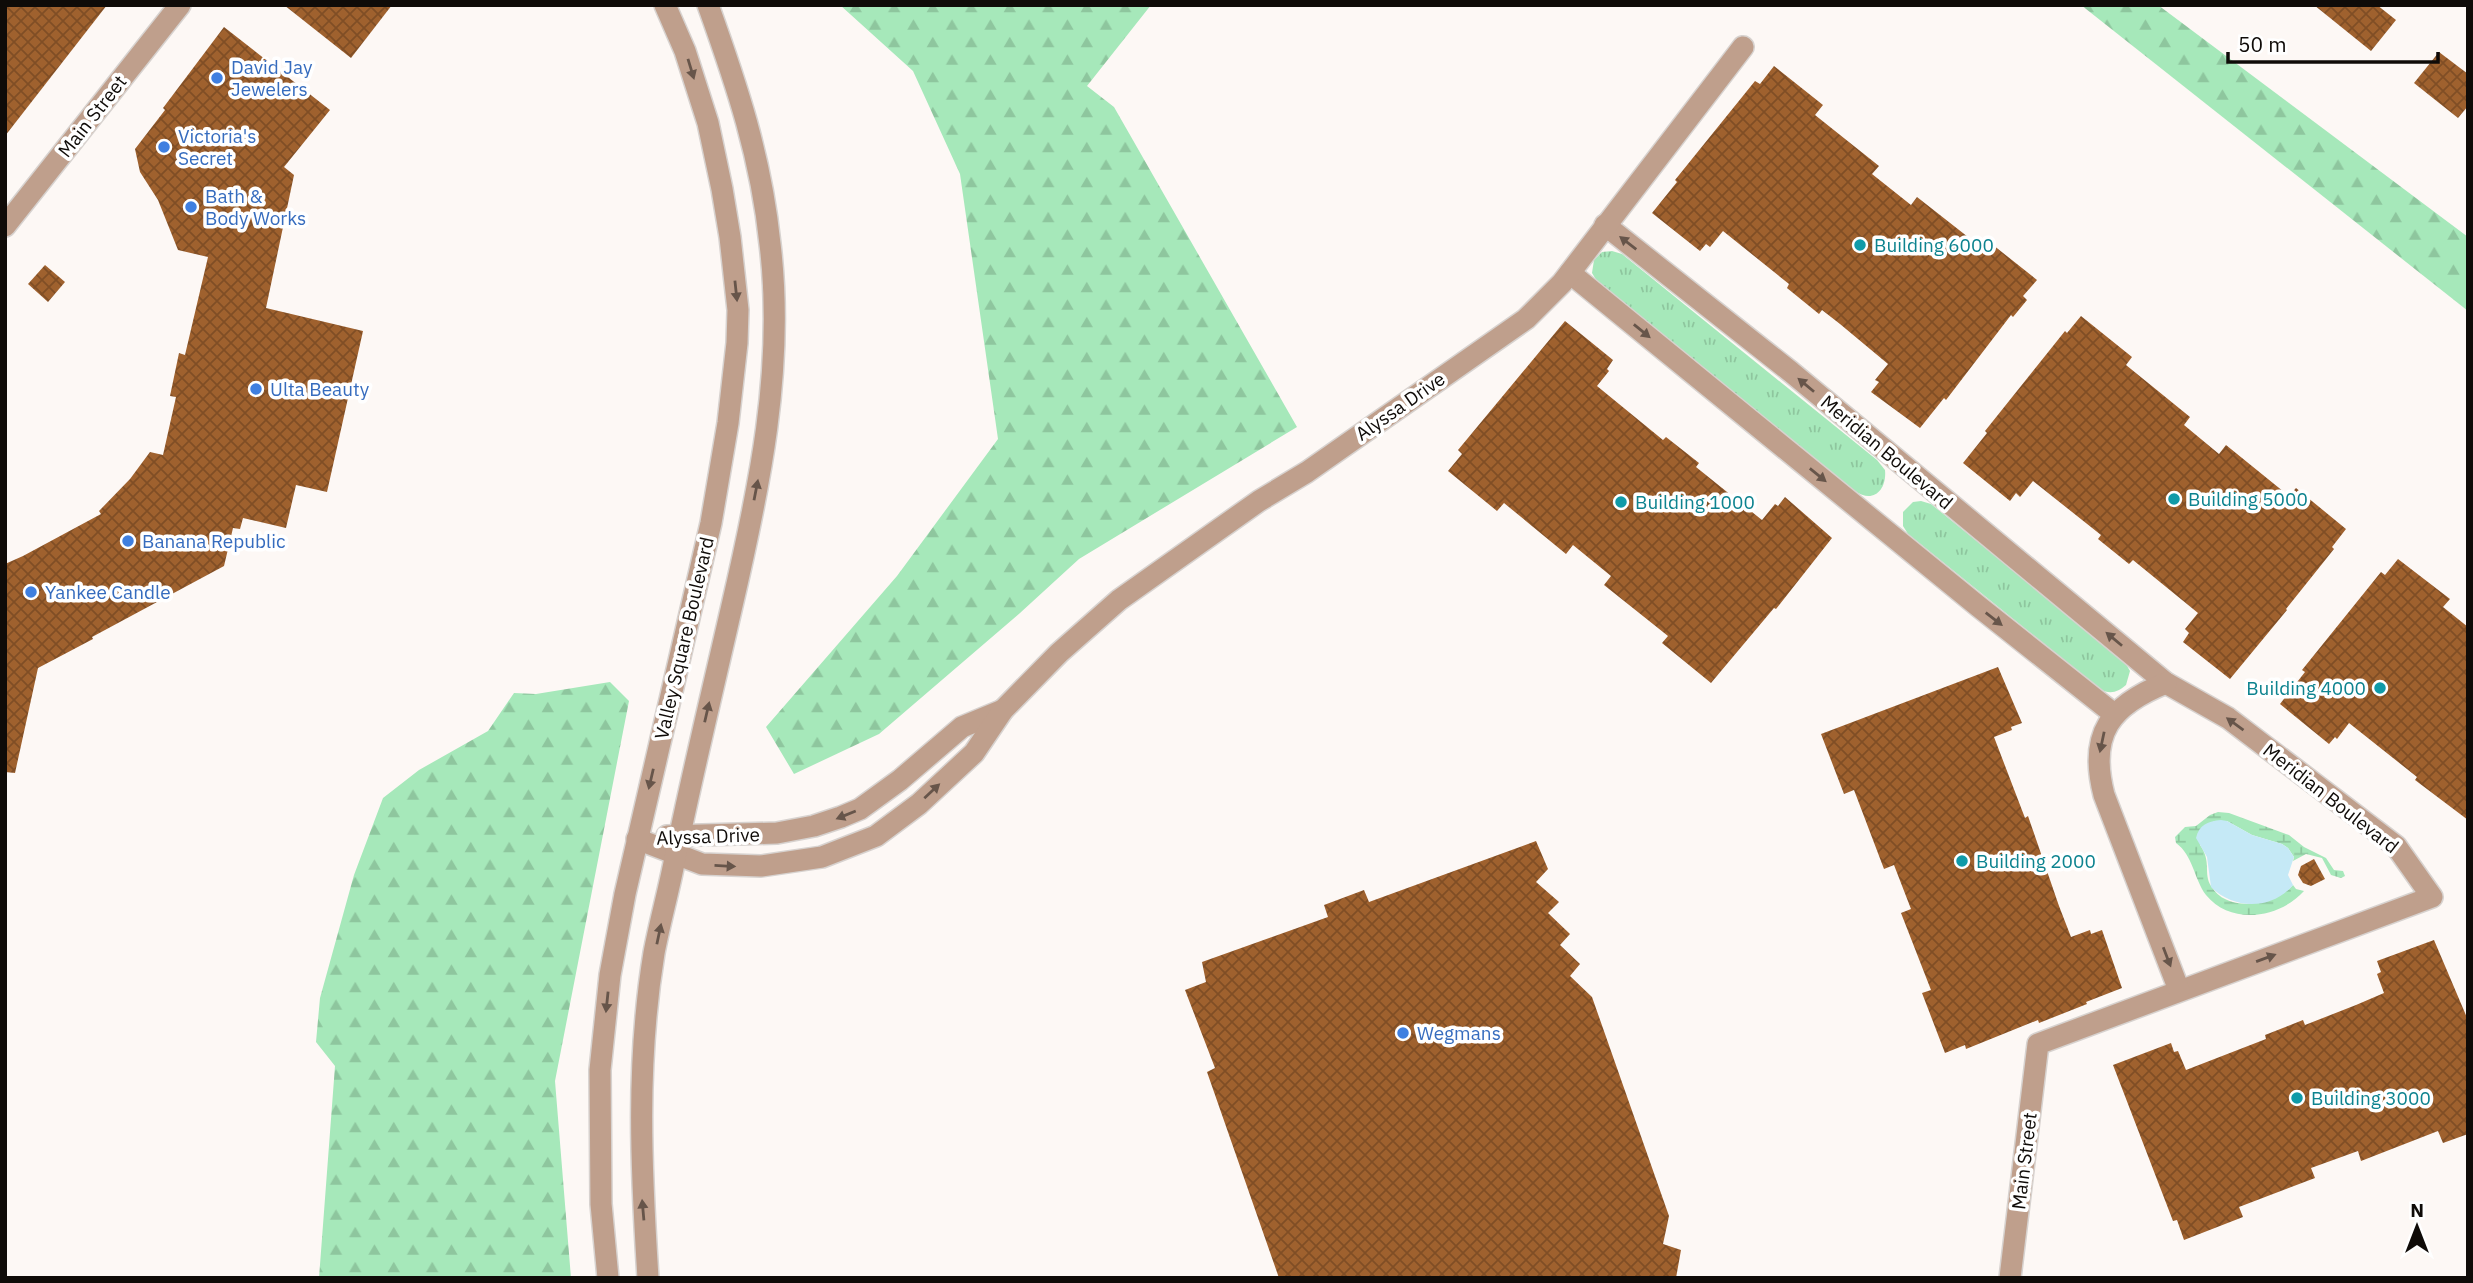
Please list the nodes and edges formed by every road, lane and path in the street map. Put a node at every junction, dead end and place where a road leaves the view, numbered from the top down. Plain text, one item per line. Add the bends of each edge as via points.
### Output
1 (180, 5) edge
2 (666, 5) edge
3 (708, 5) edge
4 (1743, 47) dead end
5 (1605, 225) junction
6 (5, 226) edge
7 (1570, 273) junction
8 (2166, 683) junction
9 (1003, 710) junction
10 (2114, 714) junction
11 (679, 835) junction
12 (637, 839) junction
13 (676, 856) junction
14 (2179, 990) junction
15 (2038, 1044) joint
16 (608, 1278) edge
17 (648, 1278) edge
18 (2010, 1278) edge

1 - 6 street, Main Street
2 -> 12 street, Valley Square Boulevard via 711,136 730,237 737,343 711,523
11 -> 3 street, Valley Square Boulevard via 767,440 773,356 771,247 757,158
4 - 5 street, Alyssa Drive
5 - 7 street, Alyssa Drive
8 -> 5 street, Meridian Boulevard via 1791,372
7 - 9 street, Alyssa Drive via 1501,337 1119,600
7 -> 10 street
8 - 10 street via 2141,693
14 -> 8 street, Meridian Boulevard via 2432,897 2396,846 2228,718
9 -> 11 street, Alyssa Drive via 962,727 888,788 841,817 768,834
13 -> 9 street, Alyssa Drive via 702,864 761,866 822,857 876,836 919,804 974,752
10 -> 14 street via 2104,731 2099,775
11 - 12 street, Alyssa Drive
11 - 13 street, Valley Square Boulevard
12 - 13 street, Alyssa Drive
12 -> 16 street, Valley Square Boulevard via 616,936 600,1070 601,1204
17 -> 13 street, Valley Square Boulevard via 640,1152 643,1045 655,952
14 - 15 street, Meridian Boulevard
15 - 18 street, Main Street

